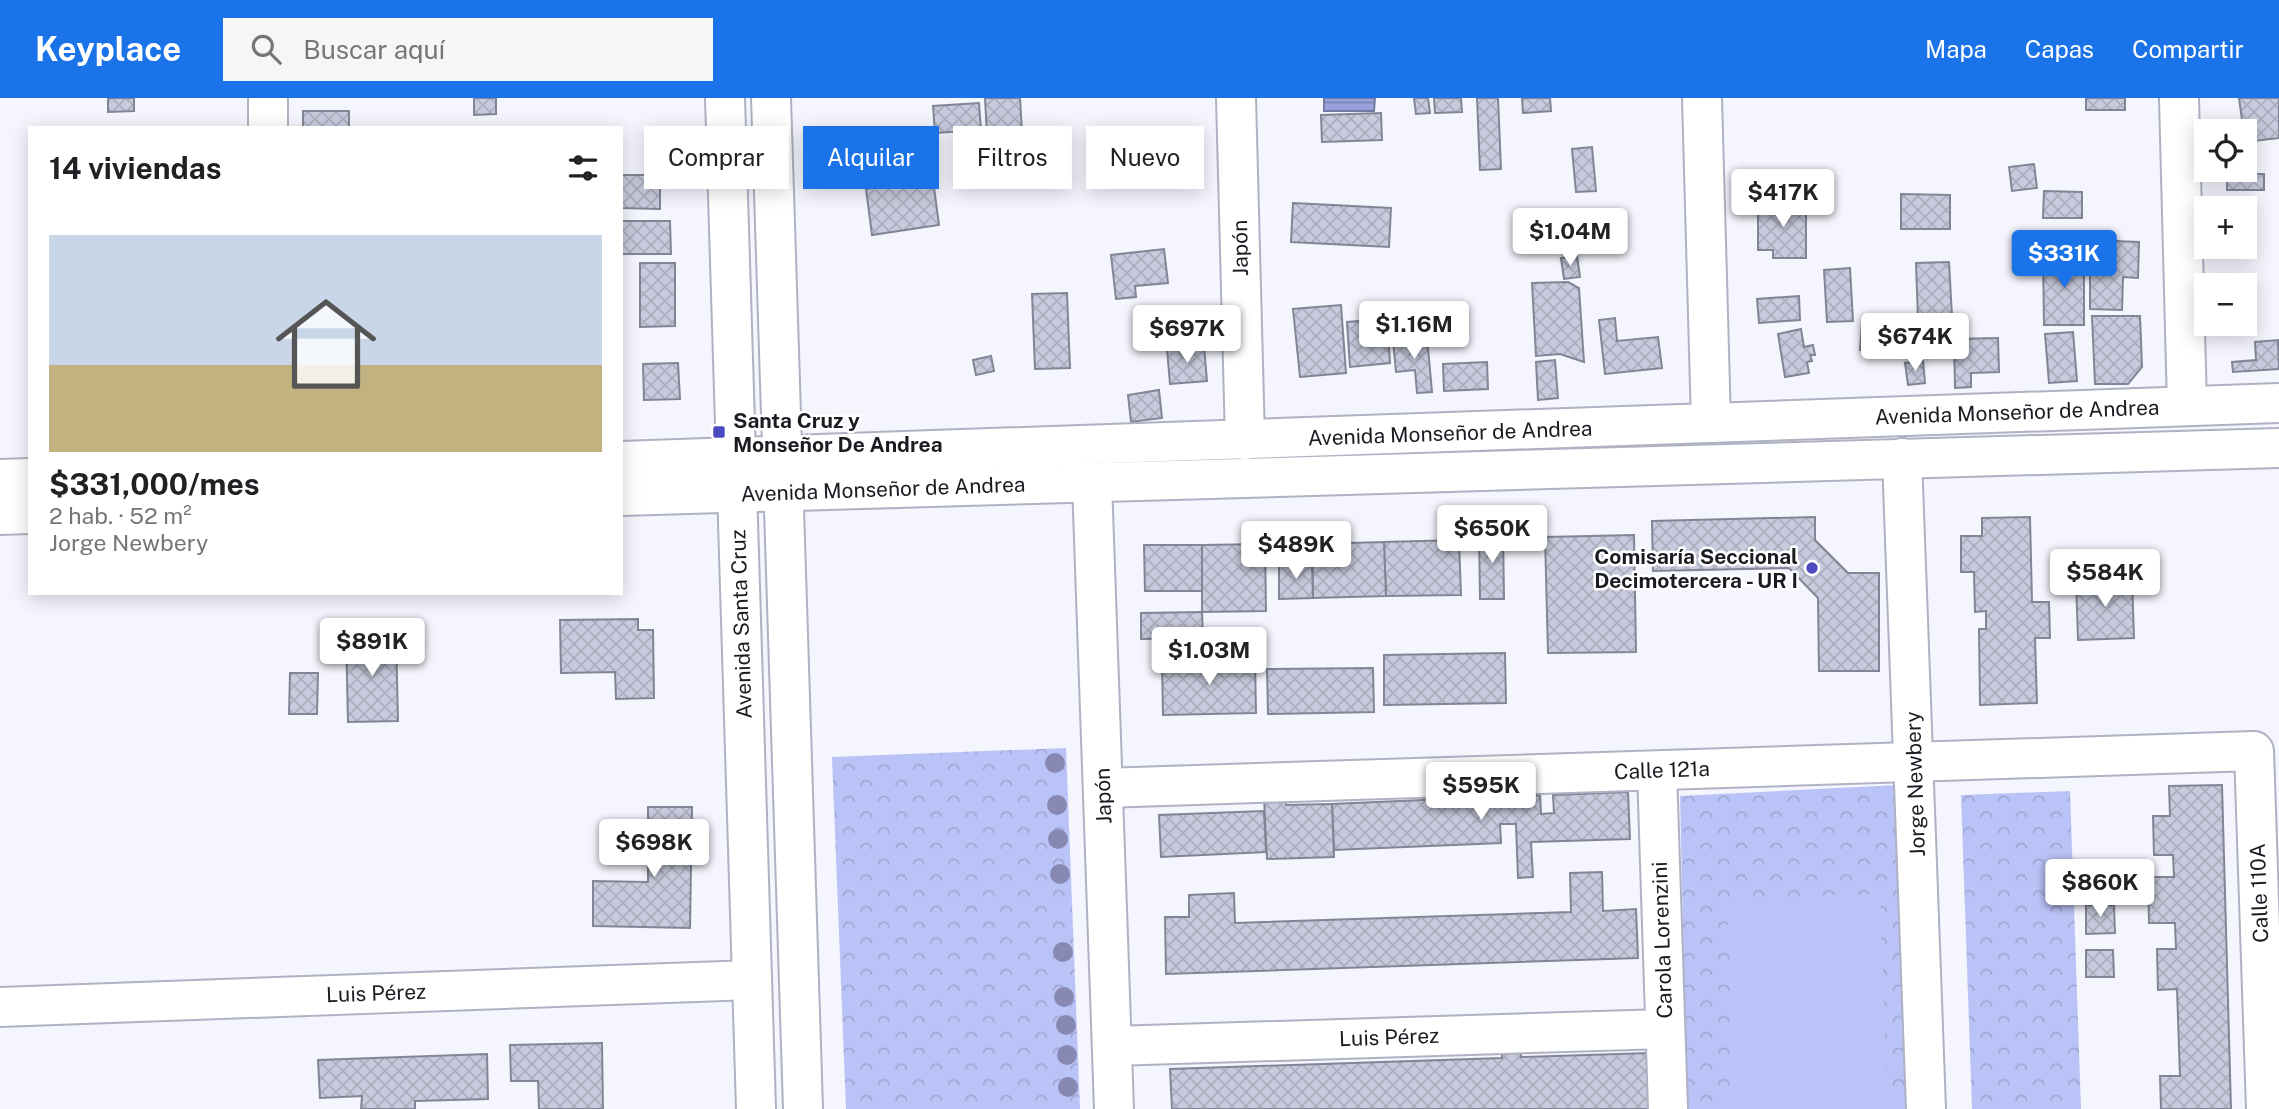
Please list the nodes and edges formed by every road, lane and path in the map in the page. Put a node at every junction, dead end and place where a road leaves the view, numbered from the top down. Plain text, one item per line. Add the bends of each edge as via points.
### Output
1 (268, 98) edge
2 (724, 98) edge
3 (771, 98) edge
4 (1236, 98) edge
5 (1702, 98) edge
6 (2179, 98) edge
7 (268, 126) edge
8 (2279, 402) edge
9 (2187, 406) junction
10 (1711, 423) junction
11 (1245, 440) junction
12 (2279, 448) edge
13 (1902, 458) junction
14 (623, 461) edge
15 (783, 474) junction
16 (737, 475) junction
17 (28, 478) edge
18 (0, 479) edge
19 (1092, 482) junction
20 (623, 496) edge
21 (28, 514) edge
22 (0, 515) edge
23 (2221, 752) joint
24 (1914, 762) junction
25 (1657, 771) junction
26 (1103, 789) junction
27 (752, 980) junction
28 (0, 1007) edge
29 (1665, 1029) junction
30 (1112, 1046) junction
31 (756, 1109) edge
32 (803, 1109) edge
33 (1114, 1109) edge
34 (1668, 1109) edge
35 (1926, 1109) edge
36 (2266, 1109) edge

1 - 7 street
2 - 16 street, Avenida Santa Cruz
3 - 15 street
4 - 11 street, Japón
5 - 10 street
6 - 9 street
8 - 9 street, Avenida Monseñor de Andrea
9 - 10 street, Avenida Monseñor de Andrea
10 - 11 street, Avenida Monseñor de Andrea
11 - 15 street, Avenida Monseñor de Andrea
12 - 13 street, Avenida Monseñor de Andrea
13 - 19 street, Avenida Monseñor de Andrea
13 - 24 street, Jorge Newbery
14 - 16 street, Avenida Monseñor de Andrea
15 - 16 street, Avenida Monseñor de Andrea
15 - 19 street, Avenida Monseñor de Andrea
15 - 32 street
16 - 20 street, Avenida Monseñor de Andrea
16 - 27 street, Avenida Santa Cruz
17 - 18 street
19 - 26 street, Japón
21 - 22 street
23 - 24 street, Calle 121a
23 - 36 street, Calle 110A via 2254,751
24 - 25 street, Calle 121a
24 - 35 street, Jorge Newbery
25 - 26 street, Calle 121a
25 - 29 street, Carola Lorenzini
26 - 30 street, Japón
27 - 28 street, Luis Pérez
27 - 31 street, Avenida Santa Cruz
29 - 30 street, Luis Pérez
29 - 34 street, Carola Lorenzini
30 - 33 street, Japón

